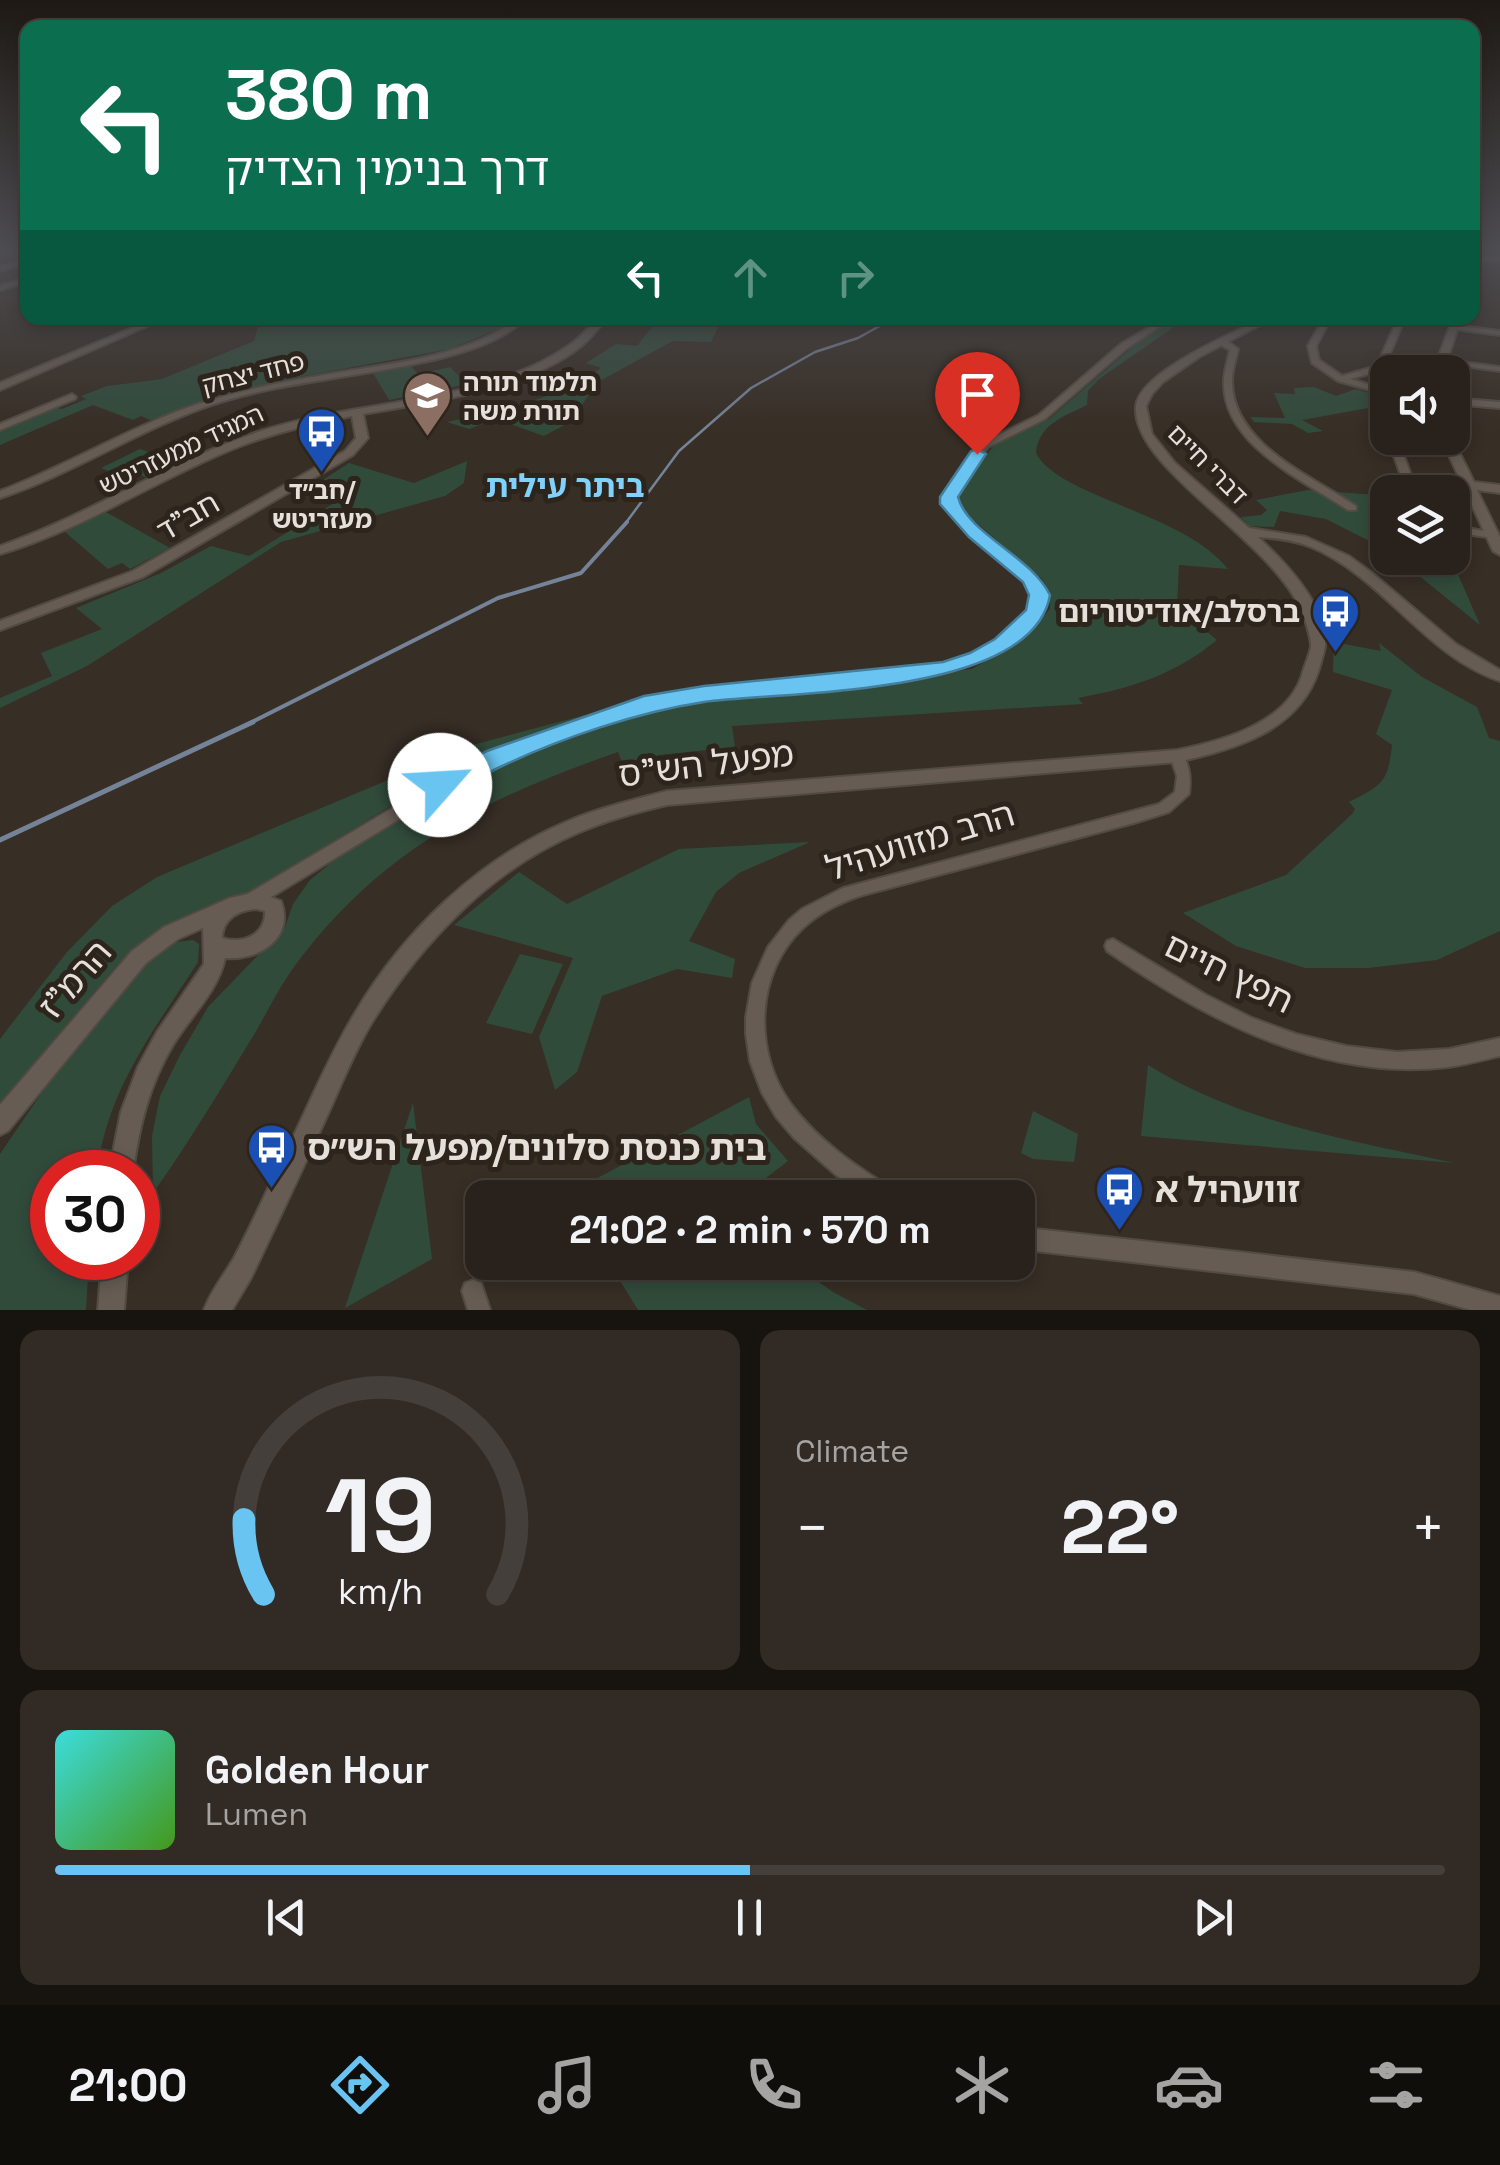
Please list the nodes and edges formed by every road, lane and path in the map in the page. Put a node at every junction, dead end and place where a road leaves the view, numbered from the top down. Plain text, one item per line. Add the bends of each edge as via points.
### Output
1 (146, 325) edge
2 (513, 325) edge
3 (598, 325) edge
4 (1158, 325) edge
5 (1256, 325) edge
6 (1323, 325) edge
7 (1399, 325) edge
8 (1454, 325) edge
9 (1467, 325) edge
10 (1500, 333) edge
11 (1224, 343) junction
12 (1444, 355) edge
13 (1470, 368) edge
14 (1500, 369) edge
15 (1341, 379) junction
16 (0, 387) edge
17 (1370, 388) edge
18 (72, 397) dead end
19 (1470, 403) edge
20 (1500, 406) edge
21 (357, 412) junction
22 (0, 427) edge
23 (1399, 456) dead end
24 (1406, 475) edge
25 (1470, 485) joint
26 (1500, 489) edge
27 (0, 495) edge
28 (1352, 508) dead end
29 (1245, 532) junction
30 (1470, 532) edge
31 (1492, 535) junction
32 (0, 550) edge
33 (1500, 551) edge
34 (0, 626) edge
35 (1500, 676) edge
36 (1178, 756) junction
37 (315, 863) junction
38 (252, 900) junction
39 (231, 908) junction
40 (277, 914) junction
41 (171, 933) junction
42 (214, 940) junction
43 (1112, 946) dead end
44 (245, 949) junction
45 (181, 1014) junction
46 (1500, 1047) edge
47 (0, 1122) edge
48 (124, 1150) edge
49 (861, 1180) edge
50 (1035, 1240) edge
51 (242, 1269) junction
52 (113, 1280) edge
53 (1451, 1292) junction
54 (1500, 1307) edge
55 (111, 1310) edge
56 (218, 1310) edge
57 (227, 1310) edge
58 (1478, 1310) edge

1 - 16 street
2 - 27 street, פחד יצחק via 460,350 210,403
3 - 21 street, המגיד ממעזריטש via 582,342 515,375
4 - 37 street via 1042,417 985,445 949,497 953,511 1040,595 1036,612 1003,644 944,669 704,694 622,711 470,769
5 - 11 street, דברי חיים
6 - 15 street via 1312,356
7 - 15 street via 1380,368
8 - 12 street
9 - 10 street
11 - 28 street via 1234,349 1226,384 1246,433
11 - 29 street, דברי חיים via 1158,381 1143,399 1140,416 1156,447
13 - 14 street
15 - 17 street
18 - 22 street
19 - 20 street
21 - 32 street, המגיד ממעזריטש via 246,440 76,522
21 - 34 street, חב"ד via 364,430 349,453 138,574
23 - 24 street
25 - 26 street
25 - 31 street
29 - 35 street via 1306,540 1335,554 1444,646
29 - 36 street, מפעל הש"ס via 1273,557 1304,603 1319,648 1316,662 1297,700 1256,733
30 - 31 street
31 - 33 street
36 - 49 street, הרב מזוועהיל via 1182,794 1164,808 858,890 790,931 774,954 754,1017 766,1081 808,1139
36 - 51 street, מפעל הש"ס via 668,798 601,813 544,838 468,893 383,986
37 - 38 street
37 - 40 street via 288,888
38 - 39 street
38 - 40 street via 269,902
39 - 41 street, הרמ"ז
39 - 42 street via 216,922
40 - 44 street via 265,938
41 - 42 street via 197,927
41 - 47 street, הרמ"ז via 121,976
42 - 44 street via 227,950
42 - 45 street via 212,969
43 - 46 street, חפץ חיים via 1220,1013 1298,1042 1383,1059 1457,1057
44 - 45 street
45 - 48 street via 137,1092
50 - 53 street via 1366,1276
51 - 56 street, מפעל הש"ס
51 - 57 street, מפעל הש"ס
52 - 55 street
53 - 54 street
53 - 58 street

